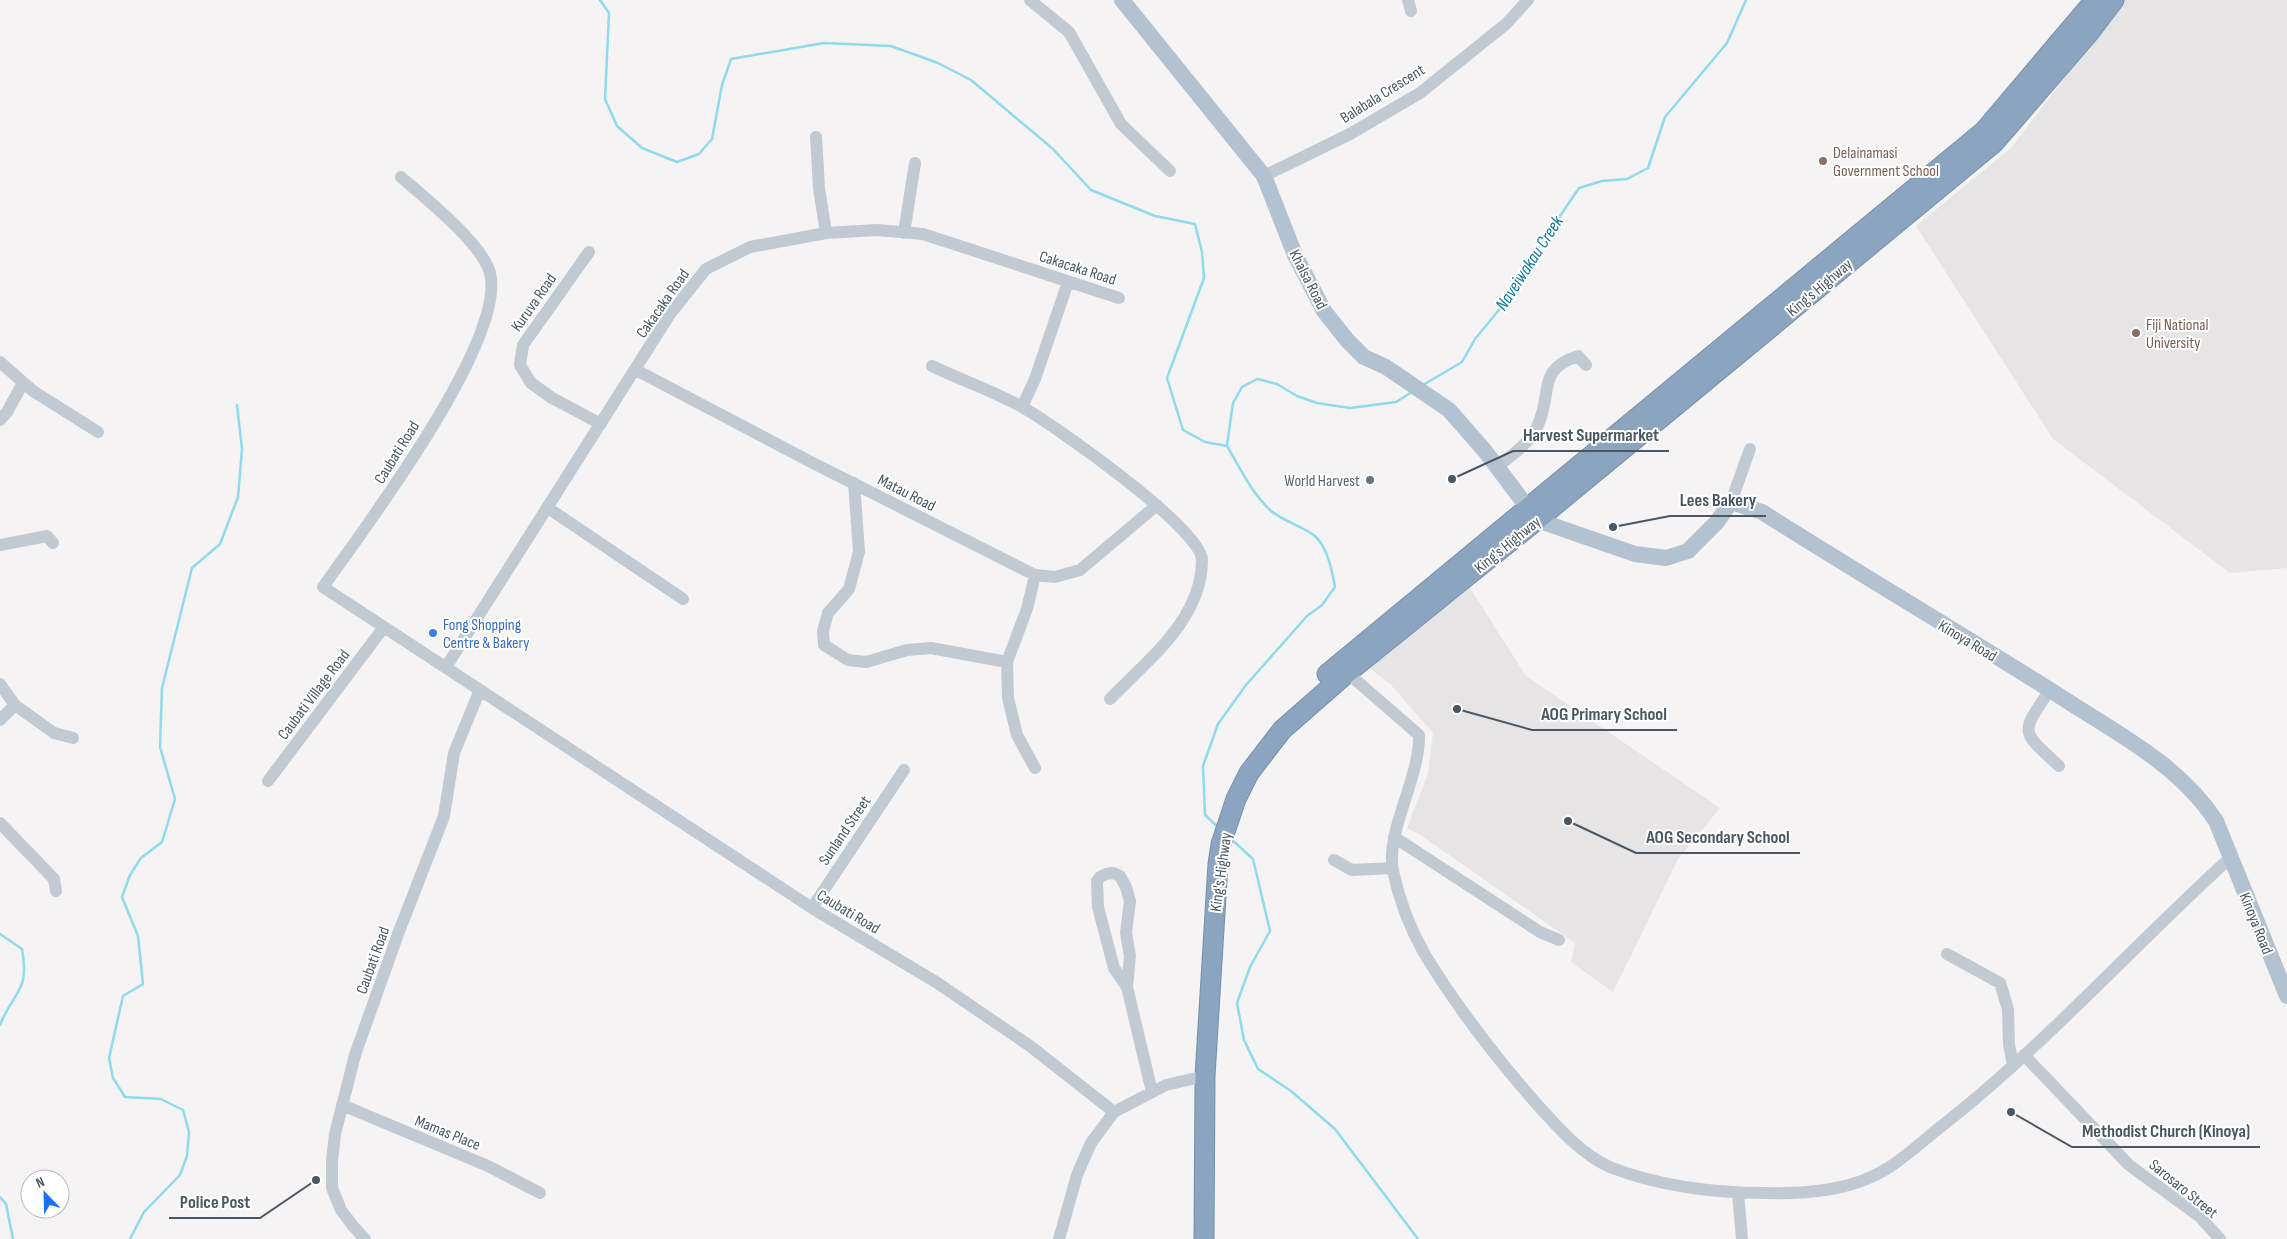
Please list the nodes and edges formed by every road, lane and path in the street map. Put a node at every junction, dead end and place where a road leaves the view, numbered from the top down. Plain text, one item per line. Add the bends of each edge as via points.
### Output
1 (1030, 0) edge
2 (1122, 0) edge
3 (1528, 0) edge
4 (2095, 0) edge
5 (2114, 0) edge
6 (816, 137) dead end
7 (914, 163) dead end
8 (1170, 171) dead end
9 (1264, 176) junction
10 (401, 177) dead end
11 (904, 232) junction
12 (826, 234) junction
13 (589, 252) dead end
14 (1068, 282) junction
15 (1119, 298) dead end
16 (0, 362) edge
17 (1586, 365) dead end
18 (932, 366) dead end
19 (636, 370) junction
20 (23, 382) junction
21 (1022, 407) junction
22 (0, 420) edge
23 (601, 424) junction
24 (98, 432) dead end
25 (1750, 449) dead end
26 (1497, 467) junction
27 (854, 483) junction
28 (1731, 502) junction
29 (1157, 504) junction
30 (548, 508) junction
31 (1533, 513) junction
32 (53, 543) dead end
33 (0, 545) edge
34 (1035, 575) junction
35 (683, 599) dead end
36 (384, 627) junction
37 (1007, 662) junction
38 (446, 667) junction
39 (1342, 668) junction
40 (0, 684) edge
41 (480, 690) junction
42 (2050, 690) junction
43 (1110, 699) dead end
44 (15, 705) junction
45 (0, 720) edge
46 (73, 738) dead end
47 (2059, 766) dead end
48 (1035, 768) dead end
49 (904, 770) dead end
50 (268, 781) dead end
51 (0, 823) edge
52 (1394, 837) junction
53 (2230, 858) junction
54 (1334, 860) dead end
55 (1392, 868) junction
56 (56, 890) dead end
57 (812, 908) junction
58 (1559, 940) dead end
59 (1947, 954) dead end
60 (1127, 987) junction
61 (2287, 996) edge
62 (2024, 1055) junction
63 (2013, 1065) junction
64 (1199, 1076) junction
65 (1152, 1092) junction
66 (342, 1106) junction
67 (1114, 1112) junction
68 (540, 1193) dead end
69 (1738, 1193) junction
70 (365, 1239) edge
71 (1059, 1239) edge
72 (1193, 1239) edge
73 (1204, 1239) edge
74 (1742, 1239) edge
75 (2220, 1239) edge

1 - 8 street via 1069,32 1121,124
2 - 9 main road, Khalsa Road
3 - 9 street, Balabala Crescent via 1506,24 1420,93 1350,134
4 - 31 highway, King's Highway via 1984,131
5 - 31 highway, King's Highway via 1994,143
6 - 12 street
7 - 11 street
9 - 26 main road, Khalsa Road via 1295,254 1324,311 1347,340 1364,357 1386,366 1449,410
10 - 36 street, Caubati Road via 459,227 490,273 492,297 483,330 468,364 399,479 323,586
11 - 12 street, Cakacaka Road via 877,230
11 - 14 street, Cakacaka Road via 923,234
12 - 19 street, Cakacaka Road via 750,247 706,269 670,314
13 - 23 street, Kuruva Road via 523,345 520,365 531,383
14 - 15 street, Cakacaka Road
14 - 21 street via 1035,379
16 - 20 street
17 - 26 street via 1578,356 1561,362 1549,377 1538,426 1523,446
18 - 21 street
19 - 23 street, Cakacaka Road
19 - 27 street, Matau Road
20 - 22 street
20 - 24 street
21 - 29 street
23 - 30 street, Cakacaka Road
25 - 28 street
26 - 31 main road, Khalsa Road
27 - 34 street, Matau Road
27 - 37 street via 859,552 849,589 828,613 823,631 824,645 848,660 866,662 907,650 931,648
28 - 31 main road via 1717,522 1688,550 1666,558 1636,554
28 - 42 main road, Kinoya Road via 1762,512
29 - 34 street, Matau Road via 1080,570 1055,577
29 - 43 street via 1197,545 1202,558 1200,581 1192,604 1174,632
30 - 35 street
30 - 38 street, Cakacaka Road
31 - 39 highway, King's Highway
32 - 33 street via 47,536
34 - 37 street via 1027,609
36 - 38 street, Caubati Road
36 - 50 street, Caubati Village Road
37 - 48 street via 1008,698 1017,735
38 - 41 street, Caubati Road
39 - 52 street via 1419,735 1415,772
39 - 64 highway, King's Highway via 1265,751 1222,822 1216,841 1196,1000
40 - 44 street
41 - 57 street, Caubati Road
41 - 66 street, Caubati Road via 454,753 444,816 358,1046
42 - 47 street via 2028,721 2027,729 2031,740
42 - 53 main road, Kinoya Road via 2170,769 2206,805 2216,821
44 - 45 street
44 - 46 street via 54,733
49 - 57 street, Sunland Street
51 - 56 street via 54,879
52 - 55 street
52 - 58 street via 1540,932
53 - 61 main road, Kinoya Road
53 - 62 street
54 - 55 street via 1352,870
55 - 69 street via 1404,909 1424,953 1482,1038 1564,1136 1608,1166 1673,1185
57 - 67 street, Caubati Road via 936,982 1030,1046
59 - 63 street via 2000,983 2008,1009
60 - 60 street via 1114,968 1098,906 1097,881 1106,874 1120,876 1130,901 1126,933 1130,956
60 - 65 street
62 - 63 street
62 - 75 street, Sarosaro Street via 2129,1165 2200,1217
63 - 69 street via 1886,1169 1847,1186 1797,1194
64 - 65 street
64 - 72 highway, King's Highway
64 - 73 highway, King's Highway
65 - 67 street
66 - 68 street, Mamas Place via 488,1166
66 - 70 street, Caubati Road via 335,1134 332,1188 352,1226
67 - 71 street via 1091,1143 1077,1175
69 - 74 street

